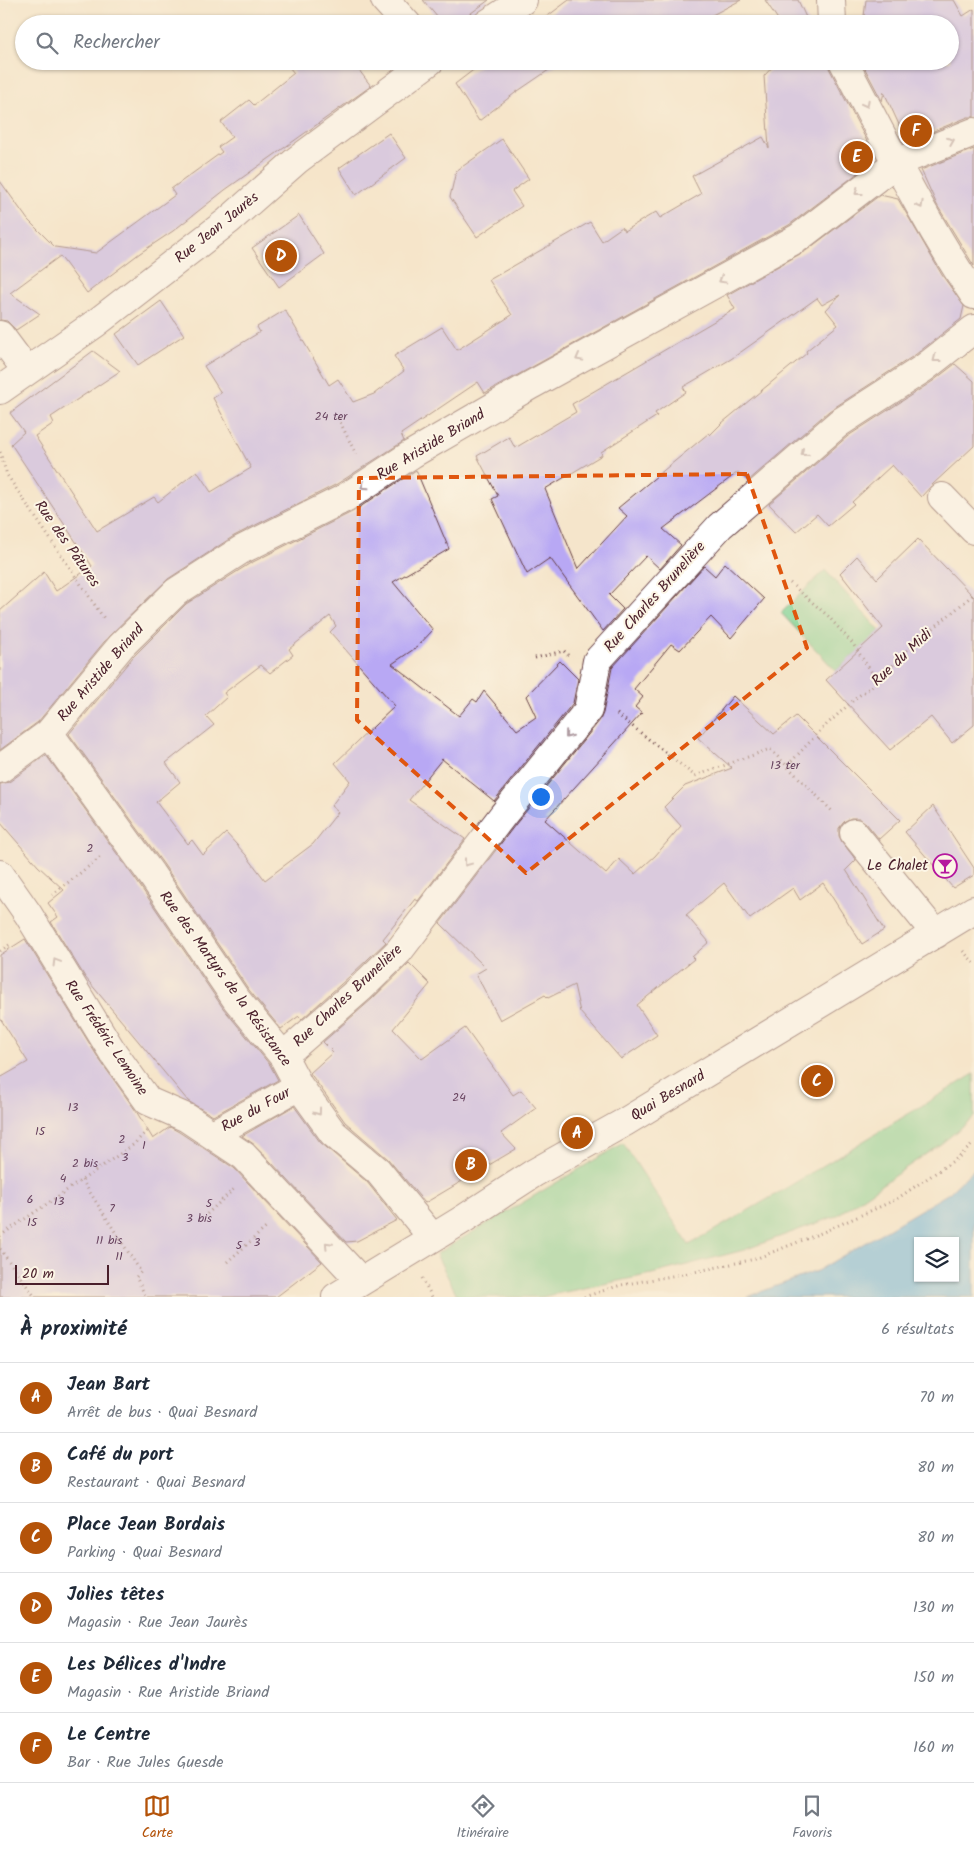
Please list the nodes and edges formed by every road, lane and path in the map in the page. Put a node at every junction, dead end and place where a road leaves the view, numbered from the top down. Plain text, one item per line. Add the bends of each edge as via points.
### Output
1 (385, 0) edge
2 (522, 0) edge
3 (831, 0) edge
4 (399, 15) edge
5 (500, 15) edge
6 (832, 15) edge
7 (418, 70) edge
8 (848, 70) edge
9 (974, 132) edge
10 (896, 162) junction
11 (974, 295) edge
12 (974, 329) edge
13 (0, 335) edge
14 (26, 370) junction
15 (0, 390) edge
16 (338, 418) dead end
17 (0, 452) edge
18 (370, 482) junction
19 (790, 583) dead end
20 (974, 594) edge
21 (121, 646) junction
22 (564, 651) dead end
23 (535, 658) dead end
24 (878, 682) junction
25 (591, 694) junction
26 (49, 733) junction
27 (788, 765) junction
28 (0, 769) edge
29 (854, 833) joint
30 (124, 839) junction
31 (0, 874) edge
32 (974, 910) edge
33 (28, 914) junction
34 (936, 934) junction
35 (283, 1056) junction
36 (299, 1086) junction
37 (168, 1110) junction
38 (213, 1134) junction
39 (974, 1143) edge
40 (256, 1169) junction
41 (82, 1180) junction
42 (291, 1206) junction
43 (207, 1214) dead end
44 (0, 1236) edge
45 (432, 1237) junction
46 (0, 1249) edge
47 (227, 1262) dead end
48 (362, 1281) junction
49 (429, 1291) dead end
50 (35, 1297) edge
51 (146, 1297) edge
52 (336, 1297) edge
53 (426, 1297) edge
54 (584, 1297) edge

1 - 4 street
2 - 5 street
3 - 6 street
7 - 14 street, Rue Jean Jaurès via 297,160 228,221 96,323
8 -> 10 street
10 -> 9 street, Rue Aristide Briand
10 -> 11 street
10 -> 18 street, Rue Aristide Briand via 798,238 531,385
12 -> 25 street, Rue Charles Brunelière via 924,368 839,423 720,526 597,661
13 - 14 street
14 - 15 street, Rue Jean Jaurès
16 - 18 path
17 - 21 path, Rue des Pâtures via 7,475
18 -> 21 street, Rue Aristide Briand via 241,550 176,592
19 - 24 path via 828,616 853,644
20 - 24 path, Rue du Midi via 904,653
21 - 26 street, Rue Aristide Briand
22 - 23 path
24 - 27 path, Rue du Midi via 823,728
25 - 27 path via 695,776 770,748
25 -> 35 street, Rue Charles Brunelière via 588,710 399,951
26 - 28 street, Rue Aristide Briand
26 - 30 street, Rue des Martyrs de la Résistance
27 - 29 path
29 - 34 street
30 - 33 path
30 - 35 street, Rue des Martyrs de la Résistance via 236,999
31 - 33 street, Rue Frédéric Lemoine
32 - 34 street, Quai Besnard
37 -> 33 street, Rue Frédéric Lemoine via 148,1101 112,1051
34 - 45 street, Quai Besnard
35 - 36 street, Rue des Martyrs de la Résistance
36 - 38 street, Rue du Four
36 -> 45 street, Rue des Martyrs de la Résistance via 333,1133 378,1171
37 - 38 street, Rue Frédéric Lemoine
37 - 41 path via 133,1146
38 - 40 street, Rue Frédéric Lemoine via 244,1156
39 - 54 path via 959,1157 895,1200 755,1260 621,1285
40 - 42 street, Rue Frédéric Lemoine
40 - 43 path
41 - 44 path
41 - 51 path via 141,1272 136,1277
42 - 47 path
48 -> 42 street, Rue Frédéric Lemoine
45 - 48 street, Quai Besnard
46 - 50 path
48 - 52 street, Quai Besnard
49 - 53 path

